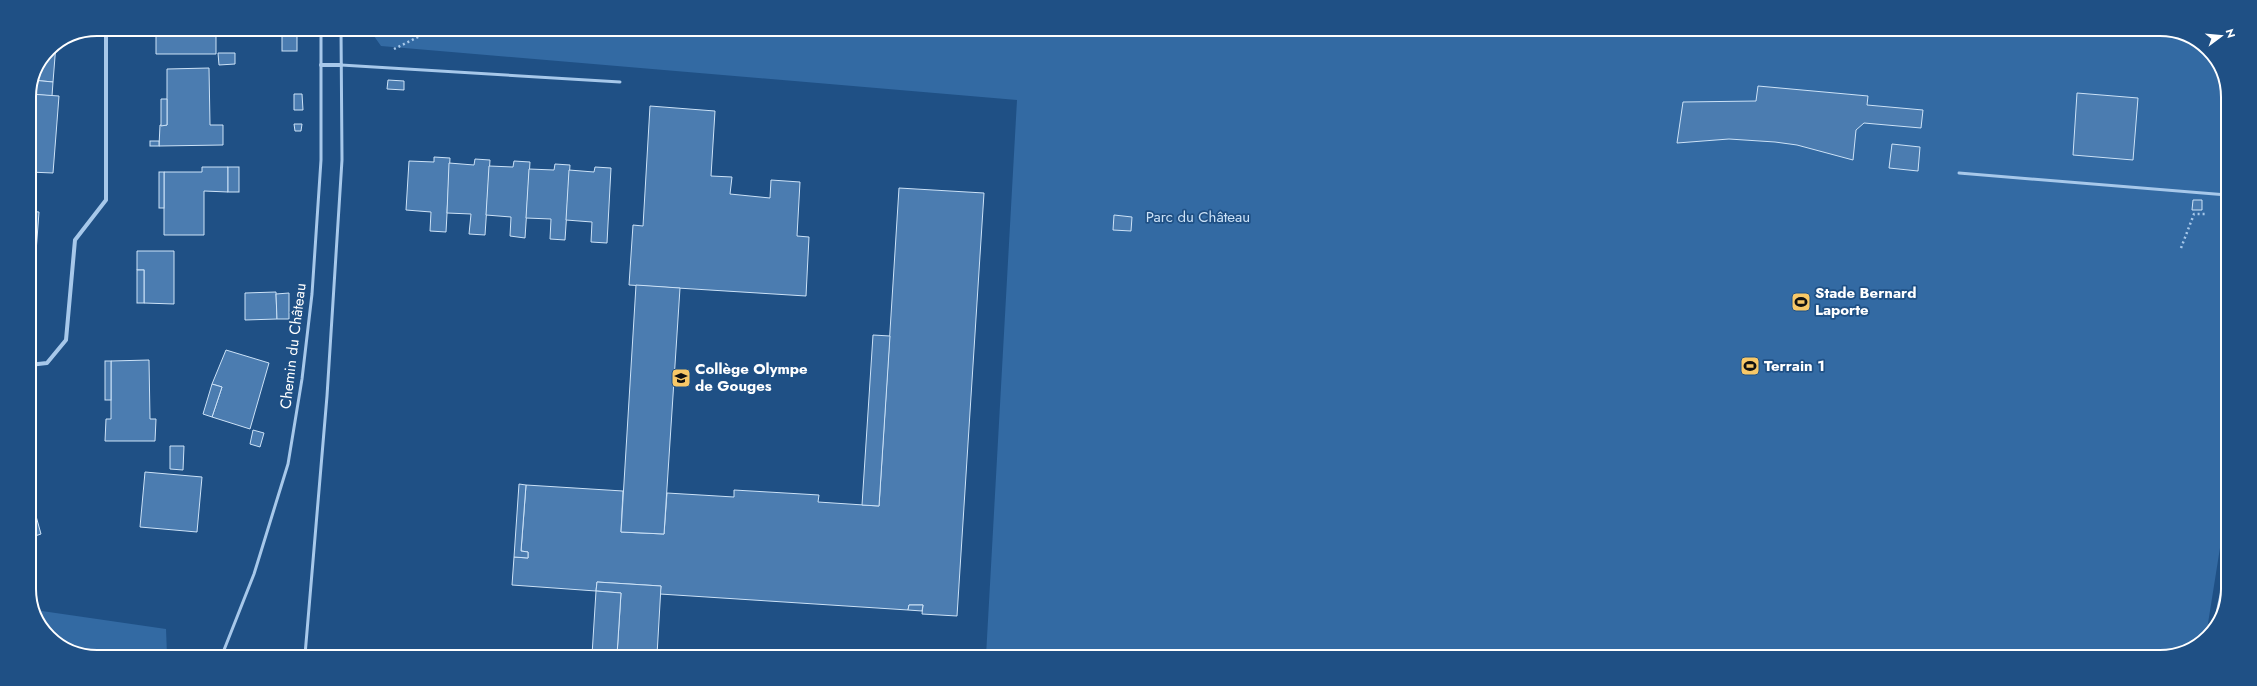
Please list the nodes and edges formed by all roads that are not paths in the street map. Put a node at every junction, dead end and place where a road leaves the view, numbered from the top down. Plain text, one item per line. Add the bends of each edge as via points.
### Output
1 (106, 36) edge
2 (321, 36) edge
3 (341, 36) edge
4 (321, 65) junction
5 (341, 65) junction
6 (620, 82) dead end
7 (1959, 173) dead end
8 (2221, 195) edge
9 (36, 364) edge
10 (224, 650) edge
11 (305, 650) edge

1 - 9 street via 106,200 75,240 66,340 47,363
2 - 4 lane, Chemin du Château
3 - 5 lane
4 - 5 street
4 - 10 lane, Chemin du Château via 321,160 312,294 288,464 254,574
5 - 6 lane
5 - 11 lane via 342,168 327,396
7 - 8 lane

